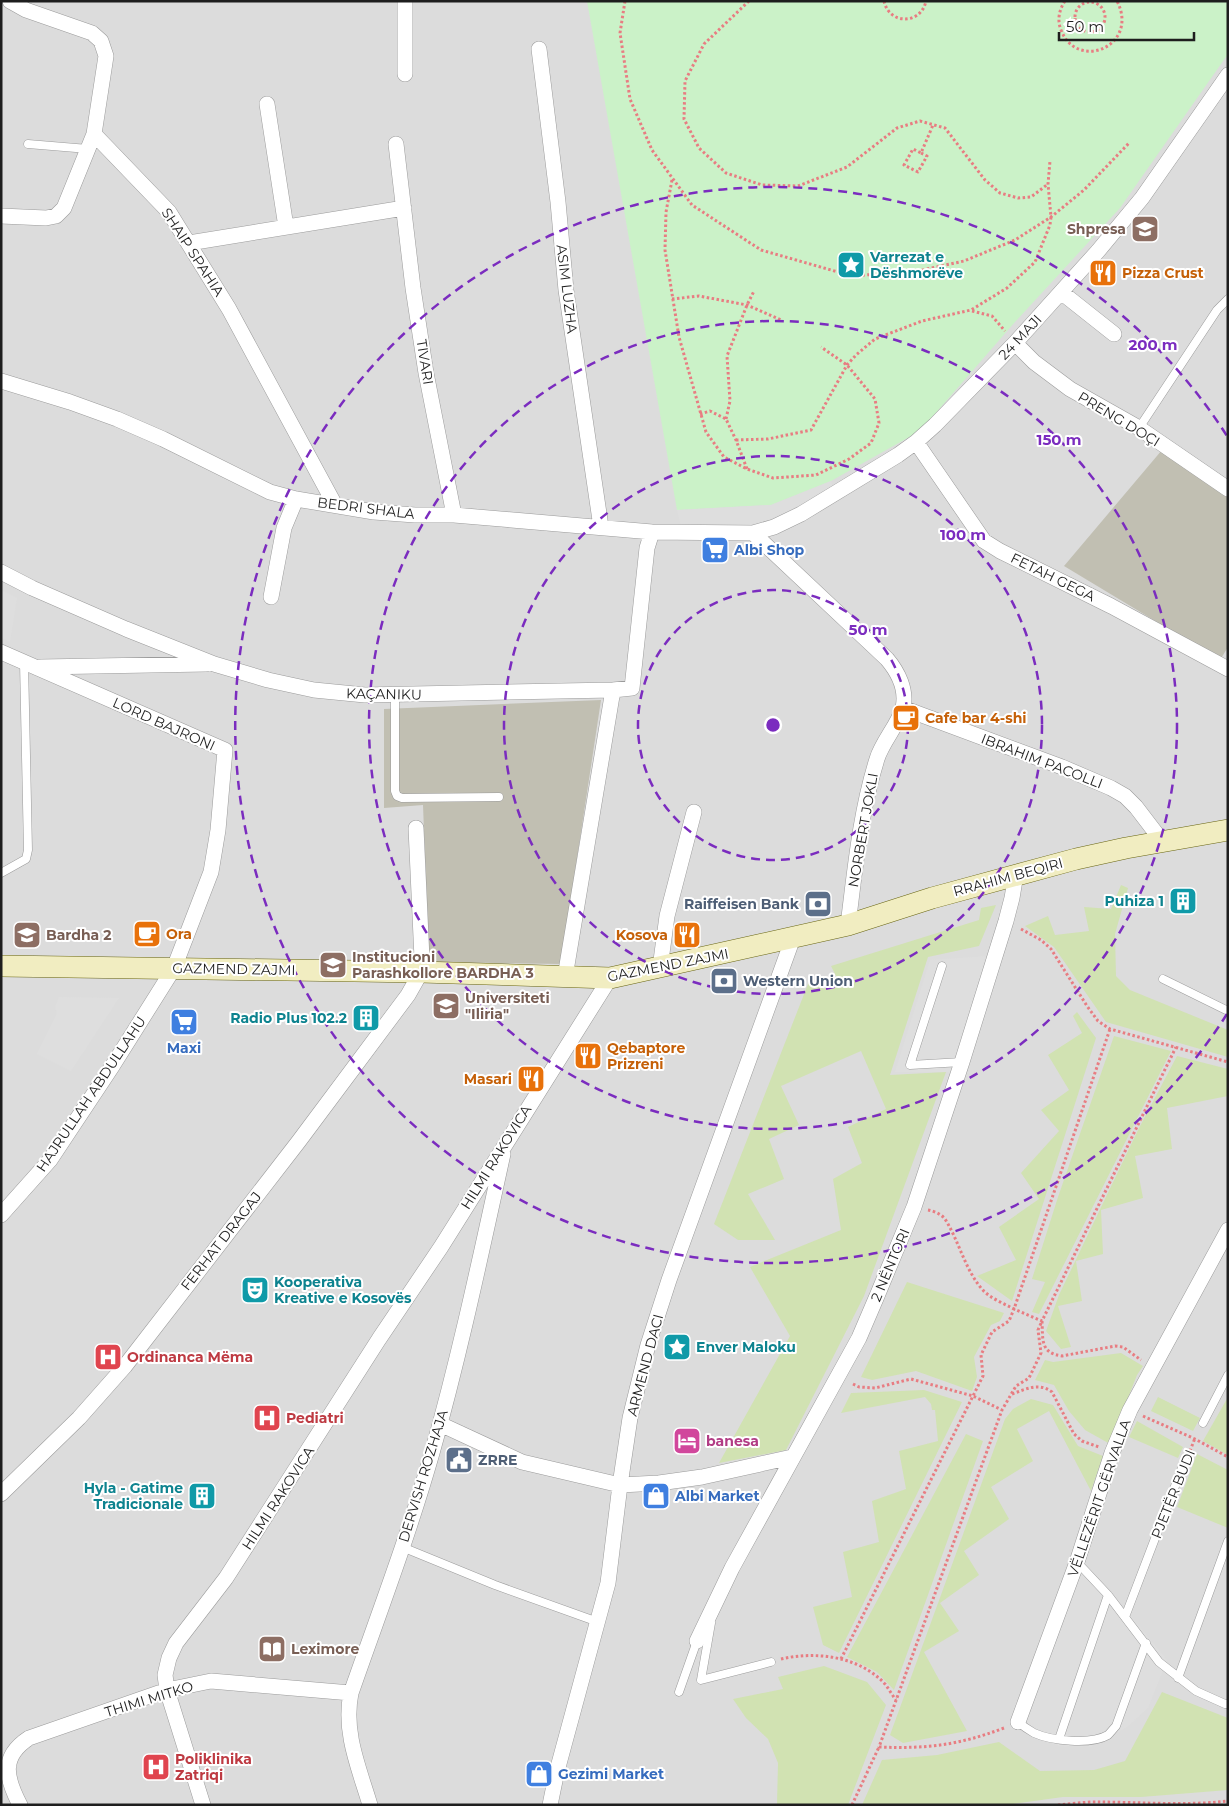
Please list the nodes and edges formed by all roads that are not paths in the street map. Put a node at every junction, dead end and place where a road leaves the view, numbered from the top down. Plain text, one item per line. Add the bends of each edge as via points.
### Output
1 (10, 1) edge
2 (405, 1) edge
3 (539, 50) dead end
4 (405, 74) dead end
5 (1228, 75) edge
6 (267, 104) dead end
7 (94, 134) junction
8 (28, 144) dead end
9 (396, 144) dead end
10 (88, 149) junction
11 (404, 208) junction
12 (1, 216) edge
13 (286, 227) junction
14 (189, 243) junction
15 (1061, 292) junction
16 (1228, 299) edge
17 (1114, 334) dead end
18 (1015, 343) junction
19 (1, 382) edge
20 (1139, 428) junction
21 (916, 442) junction
22 (1228, 489) edge
23 (296, 499) junction
24 (335, 505) junction
25 (454, 515) junction
26 (601, 528) junction
27 (652, 532) junction
28 (753, 533) junction
29 (1, 572) edge
30 (271, 597) dead end
31 (1, 652) edge
32 (29, 664) junction
33 (214, 664) junction
34 (1228, 669) edge
35 (614, 690) junction
36 (395, 695) junction
37 (903, 708) junction
38 (499, 798) dead end
39 (694, 812) dead end
40 (416, 828) dead end
41 (1228, 830) edge
42 (1162, 841) junction
43 (1, 873) edge
44 (1016, 874) junction
45 (848, 925) junction
46 (793, 938) junction
47 (1, 966) edge
48 (942, 966) dead end
49 (174, 968) junction
50 (660, 968) junction
51 (422, 972) junction
52 (565, 977) junction
53 (610, 978) junction
54 (1163, 979) dead end
55 (1228, 1011) edge
56 (962, 1062) junction
57 (506, 1141) junction
58 (1, 1214) edge
59 (1227, 1231) edge
60 (1228, 1374) edge
61 (1203, 1423) road end
62 (440, 1424) junction
63 (792, 1457) junction
64 (1185, 1460) road end
65 (620, 1485) junction
66 (1, 1494) edge
67 (1228, 1540) edge
68 (402, 1547) junction
69 (1077, 1562) junction
70 (1108, 1595) junction
71 (714, 1606) junction
72 (1125, 1617) junction
73 (598, 1622) junction
74 (697, 1641) joint
75 (1146, 1643) junction
76 (771, 1662) road end
77 (1178, 1678) junction
78 (167, 1690) junction
79 (679, 1692) dead end
80 (351, 1693) junction
81 (1228, 1704) edge
82 (1018, 1722) joint
83 (1059, 1739) junction
84 (20, 1805) edge
85 (203, 1805) edge
86 (370, 1805) edge
87 (550, 1805) edge

1 - 7 street via 26,10 92,33 102,41 106,56
2 - 4 street
3 - 26 street, ASIM LUZHA via 566,290
5 - 15 street, 24 MAJI via 1142,198
6 - 13 street
7 - 10 street
7 - 14 street, SHAIP SPAHIA via 169,212
8 - 10 lane
9 - 11 street, TIVARI
10 - 12 street via 64,208 56,216
11 - 13 street
11 - 25 street, TIVARI via 426,373
13 - 14 street
14 - 24 street, SHAIP SPAHIA via 229,309
15 - 17 street
15 - 18 street, 24 MAJI
16 - 20 lane via 1217,310
18 - 20 street, PRENG DOÇI via 1070,389
18 - 21 street, 24 MAJI
19 - 23 street, BEDRI SHALA via 117,419 270,492
20 - 22 street, PRENG DOÇI
21 - 28 street, 24 MAJI via 801,514
21 - 34 street, FETAH GEGA via 984,541
23 - 24 street, BEDRI SHALA
23 - 30 street via 284,528
24 - 25 street, BEDRI SHALA via 382,512
25 - 26 street, BEDRI SHALA
26 - 27 street, BEDRI SHALA
27 - 28 street, BEDRI SHALA
27 - 35 street, KAÇANIKU via 647,548 632,688
28 - 37 street via 891,664 901,682
29 - 33 street, KAÇANIKU via 100,618
31 - 32 street, LORD BAJRONI
32 - 33 street, LORD BAJRONI
32 - 43 lane via 28,850 26,859
32 - 49 street, LORD BAJRONI via 225,750 211,872
33 - 36 street, KAÇANIKU via 314,690
35 - 36 street, KAÇANIKU
35 - 52 street
36 - 38 lane via 397,796
37 - 42 street, IBRAHIM PACOLLI via 1111,788 1136,807
37 - 45 street, NORBERT JOKLI via 877,757 867,793
39 - 50 street via 667,916
40 - 51 street
41 - 42 street, RRAHIM BEQIRI
42 - 44 street, RRAHIM BEQIRI
44 - 45 street, RRAHIM BEQIRI
44 - 56 street, 2 NËNTORI via 1006,921
45 - 46 street, RRAHIM BEQIRI
46 - 50 street, GAZMEND ZAJMI
46 - 65 street, ARMEND DACI via 654,1327 630,1418
47 - 49 street, GAZMEND ZAJMI
48 - 56 lane via 910,1065
49 - 51 street, GAZMEND ZAJMI
49 - 58 street, HAJRULLAH ABDULLAHU via 50,1160
50 - 53 street, GAZMEND ZAJMI
51 - 52 street, GAZMEND ZAJMI
51 - 66 street, FERHAT DRAGAJ via 299,1142 125,1366 79,1418
52 - 53 street, GAZMEND ZAJMI
53 - 57 street, HILMI RAKOVICA
54 - 55 lane
56 - 63 street, 2 NËNTORI via 914,1207 859,1338
57 - 62 street, DERVISH ROZHAJA
57 - 78 street, HILMI RAKOVICA via 226,1578 176,1643 165,1675
59 - 69 street, VËLLEZËRIT GËRVALLA via 1130,1410 1112,1453
60 - 61 lane
62 - 65 street via 522,1462
62 - 68 street, DERVISH ROZHAJA
63 - 65 street via 702,1477
63 - 71 street, 2 NËNTORI
64 - 72 lane, PJETËR BUDI
65 - 73 street, ARMEND DACI via 608,1583
67 - 77 lane
68 - 73 lane
68 - 80 street, DERVISH ROZHAJA
69 - 70 lane
69 - 82 street, VËLLEZËRIT GËRVALLA
70 - 72 lane
70 - 83 lane
71 - 74 street, 2 NËNTORI
71 - 76 lane, 2 NËNTORI via 701,1680
72 - 75 lane
73 - 87 street, ARMEND DACI
74 - 79 lane
75 - 77 lane
75 - 83 lane via 1116,1726 1110,1734 1089,1739
77 - 81 lane
78 - 80 street, THIMI MITKO via 211,1681
78 - 84 street, THIMI MITKO via 29,1738 18,1745 10,1756 7,1770 10,1786
78 - 85 street, HILMI RAKOVICA
80 - 86 street, DERVISH ROZHAJA via 347,1710 348,1731
82 - 83 lane via 1032,1732

